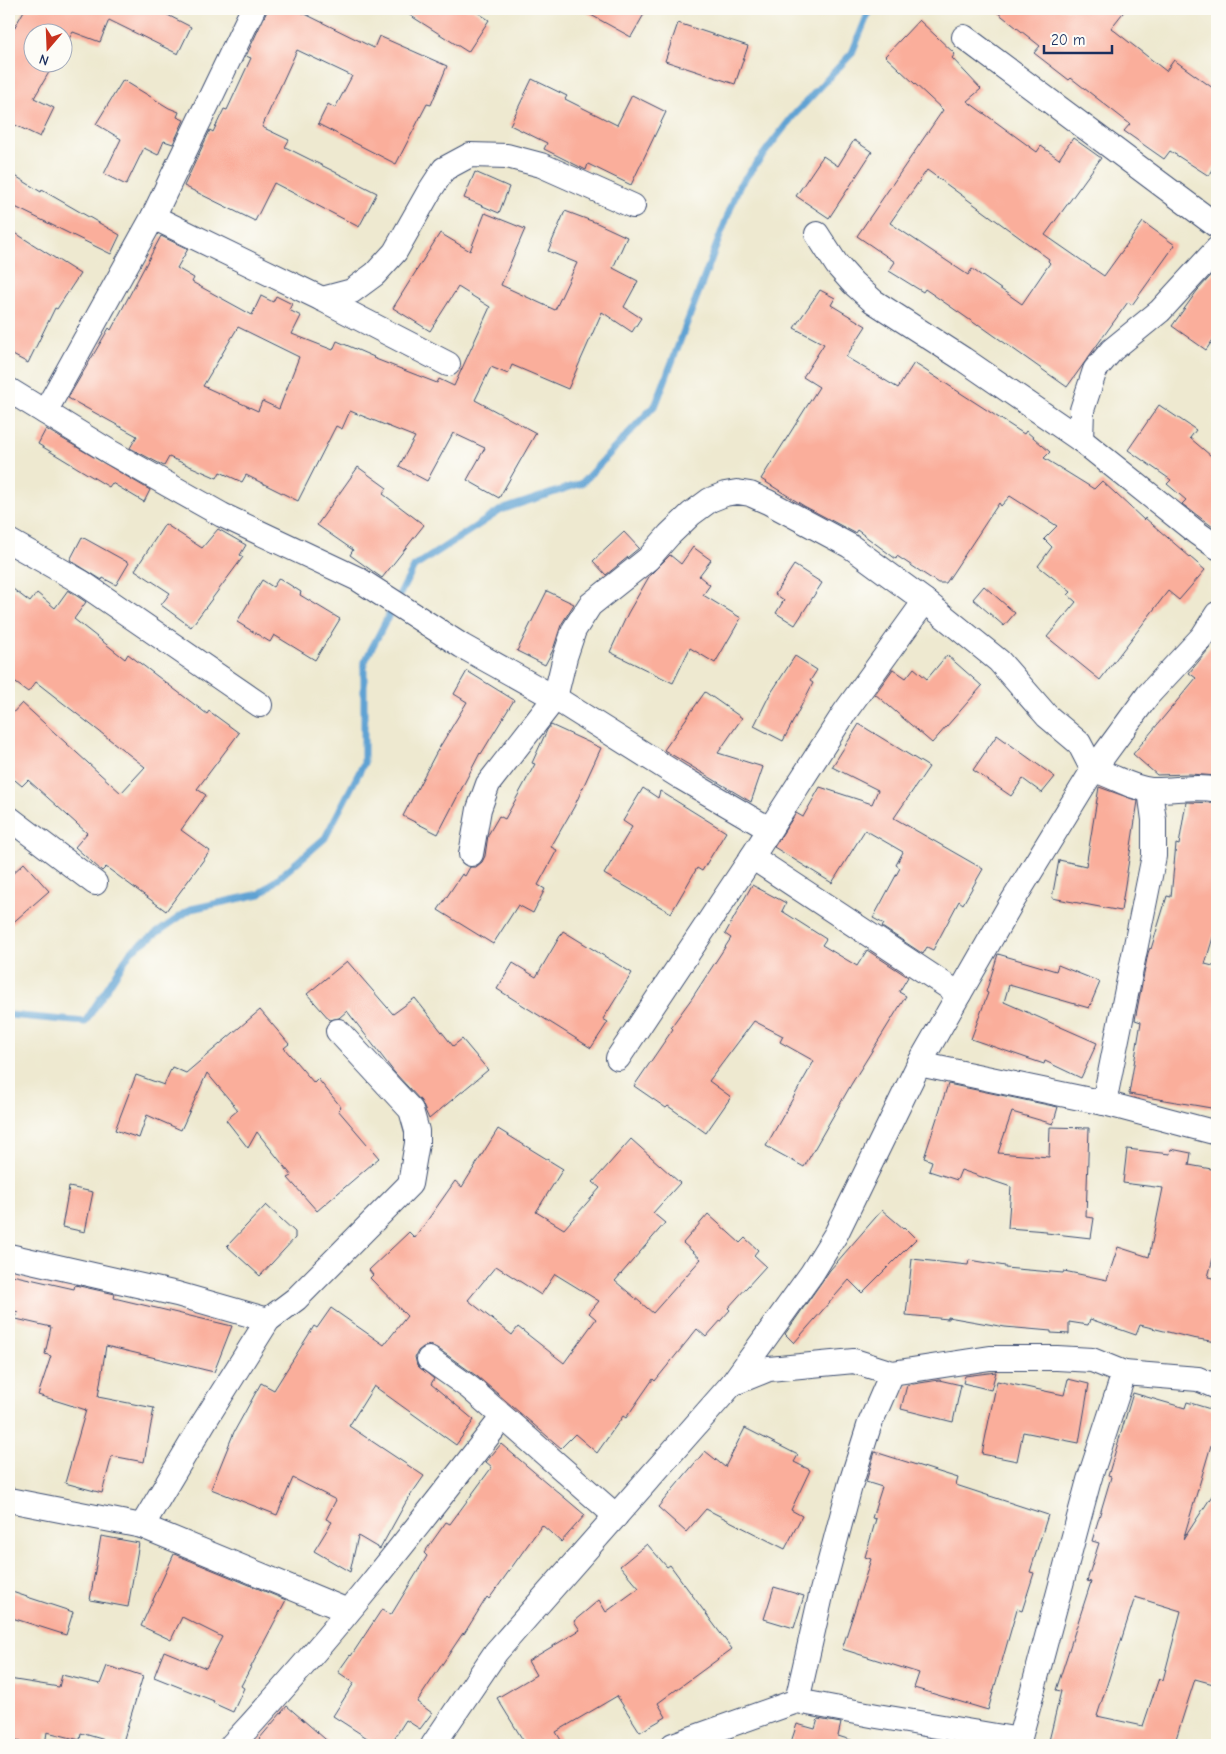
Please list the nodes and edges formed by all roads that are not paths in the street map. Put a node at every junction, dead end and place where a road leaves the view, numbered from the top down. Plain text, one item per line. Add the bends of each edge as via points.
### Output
1 (253, 9) edge
2 (964, 37) dead end
3 (633, 206) dead end
4 (153, 217) junction
5 (1217, 226) edge
6 (817, 234) dead end
7 (1217, 249) edge
8 (322, 299) junction
9 (448, 364) dead end
10 (9, 390) edge
11 (45, 412) junction
12 (1081, 440) junction
13 (9, 541) edge
14 (1217, 547) edge
15 (925, 601) junction
16 (1217, 614) edge
17 (555, 698) junction
18 (260, 705) dead end
19 (1093, 770) junction
20 (1150, 790) junction
21 (1217, 790) edge
22 (9, 818) edge
23 (769, 829) junction
24 (471, 854) dead end
25 (752, 857) junction
26 (95, 883) dead end
27 (959, 994) junction
28 (338, 1031) dead end
29 (618, 1058) dead end
30 (919, 1064) junction
31 (1104, 1103) junction
32 (1217, 1133) edge
33 (9, 1256) edge
34 (268, 1320) junction
35 (429, 1359) dead end
36 (1124, 1372) junction
37 (892, 1373) junction
38 (732, 1384) junction
39 (1217, 1387) edge
40 (502, 1418) junction
41 (9, 1500) edge
42 (616, 1516) junction
43 (142, 1526) junction
44 (348, 1611) junction
45 (797, 1701) junction
46 (1019, 1743) edge
47 (232, 1745) edge
48 (433, 1745) edge
49 (674, 1745) edge

1 - 4 street
2 - 5 street
3 - 8 street via 541,165 507,156 470,155 444,168 395,252 375,274 352,291
4 - 8 street
4 - 11 street
6 - 12 street via 837,264 873,301
7 - 12 street via 1160,311 1112,350 1095,370 1082,410
8 - 9 street
10 - 11 street
11 - 17 street via 222,515 358,579 462,646
12 - 14 street
13 - 18 street via 82,582
15 - 17 street via 825,531 750,494 725,494 691,514 648,559 590,604 574,630
15 - 19 street via 999,662 1047,716 1079,743
15 - 23 street via 845,712
16 - 19 street via 1203,636 1148,695
17 - 23 street
17 - 24 street via 488,784 479,809
19 - 20 street
19 - 27 street
20 - 21 street
20 - 31 street via 1154,856
22 - 26 street
23 - 25 street
25 - 27 street
25 - 29 street
27 - 30 street
28 - 34 street via 411,1110 417,1143 410,1184 296,1299
30 - 31 street
30 - 38 street via 836,1234 812,1274
31 - 32 street
33 - 34 street via 177,1294
34 - 43 street
35 - 40 street via 470,1388
36 - 37 street via 1092,1360 990,1358
36 - 39 street via 1198,1379
36 - 46 street via 1089,1480
37 - 38 street via 854,1361 769,1369
37 - 45 street via 869,1426 850,1486
38 - 42 street
40 - 42 street
40 - 44 street
41 - 43 street
42 - 48 street via 496,1652
43 - 44 street
44 - 47 street
45 - 46 street
45 - 49 street

